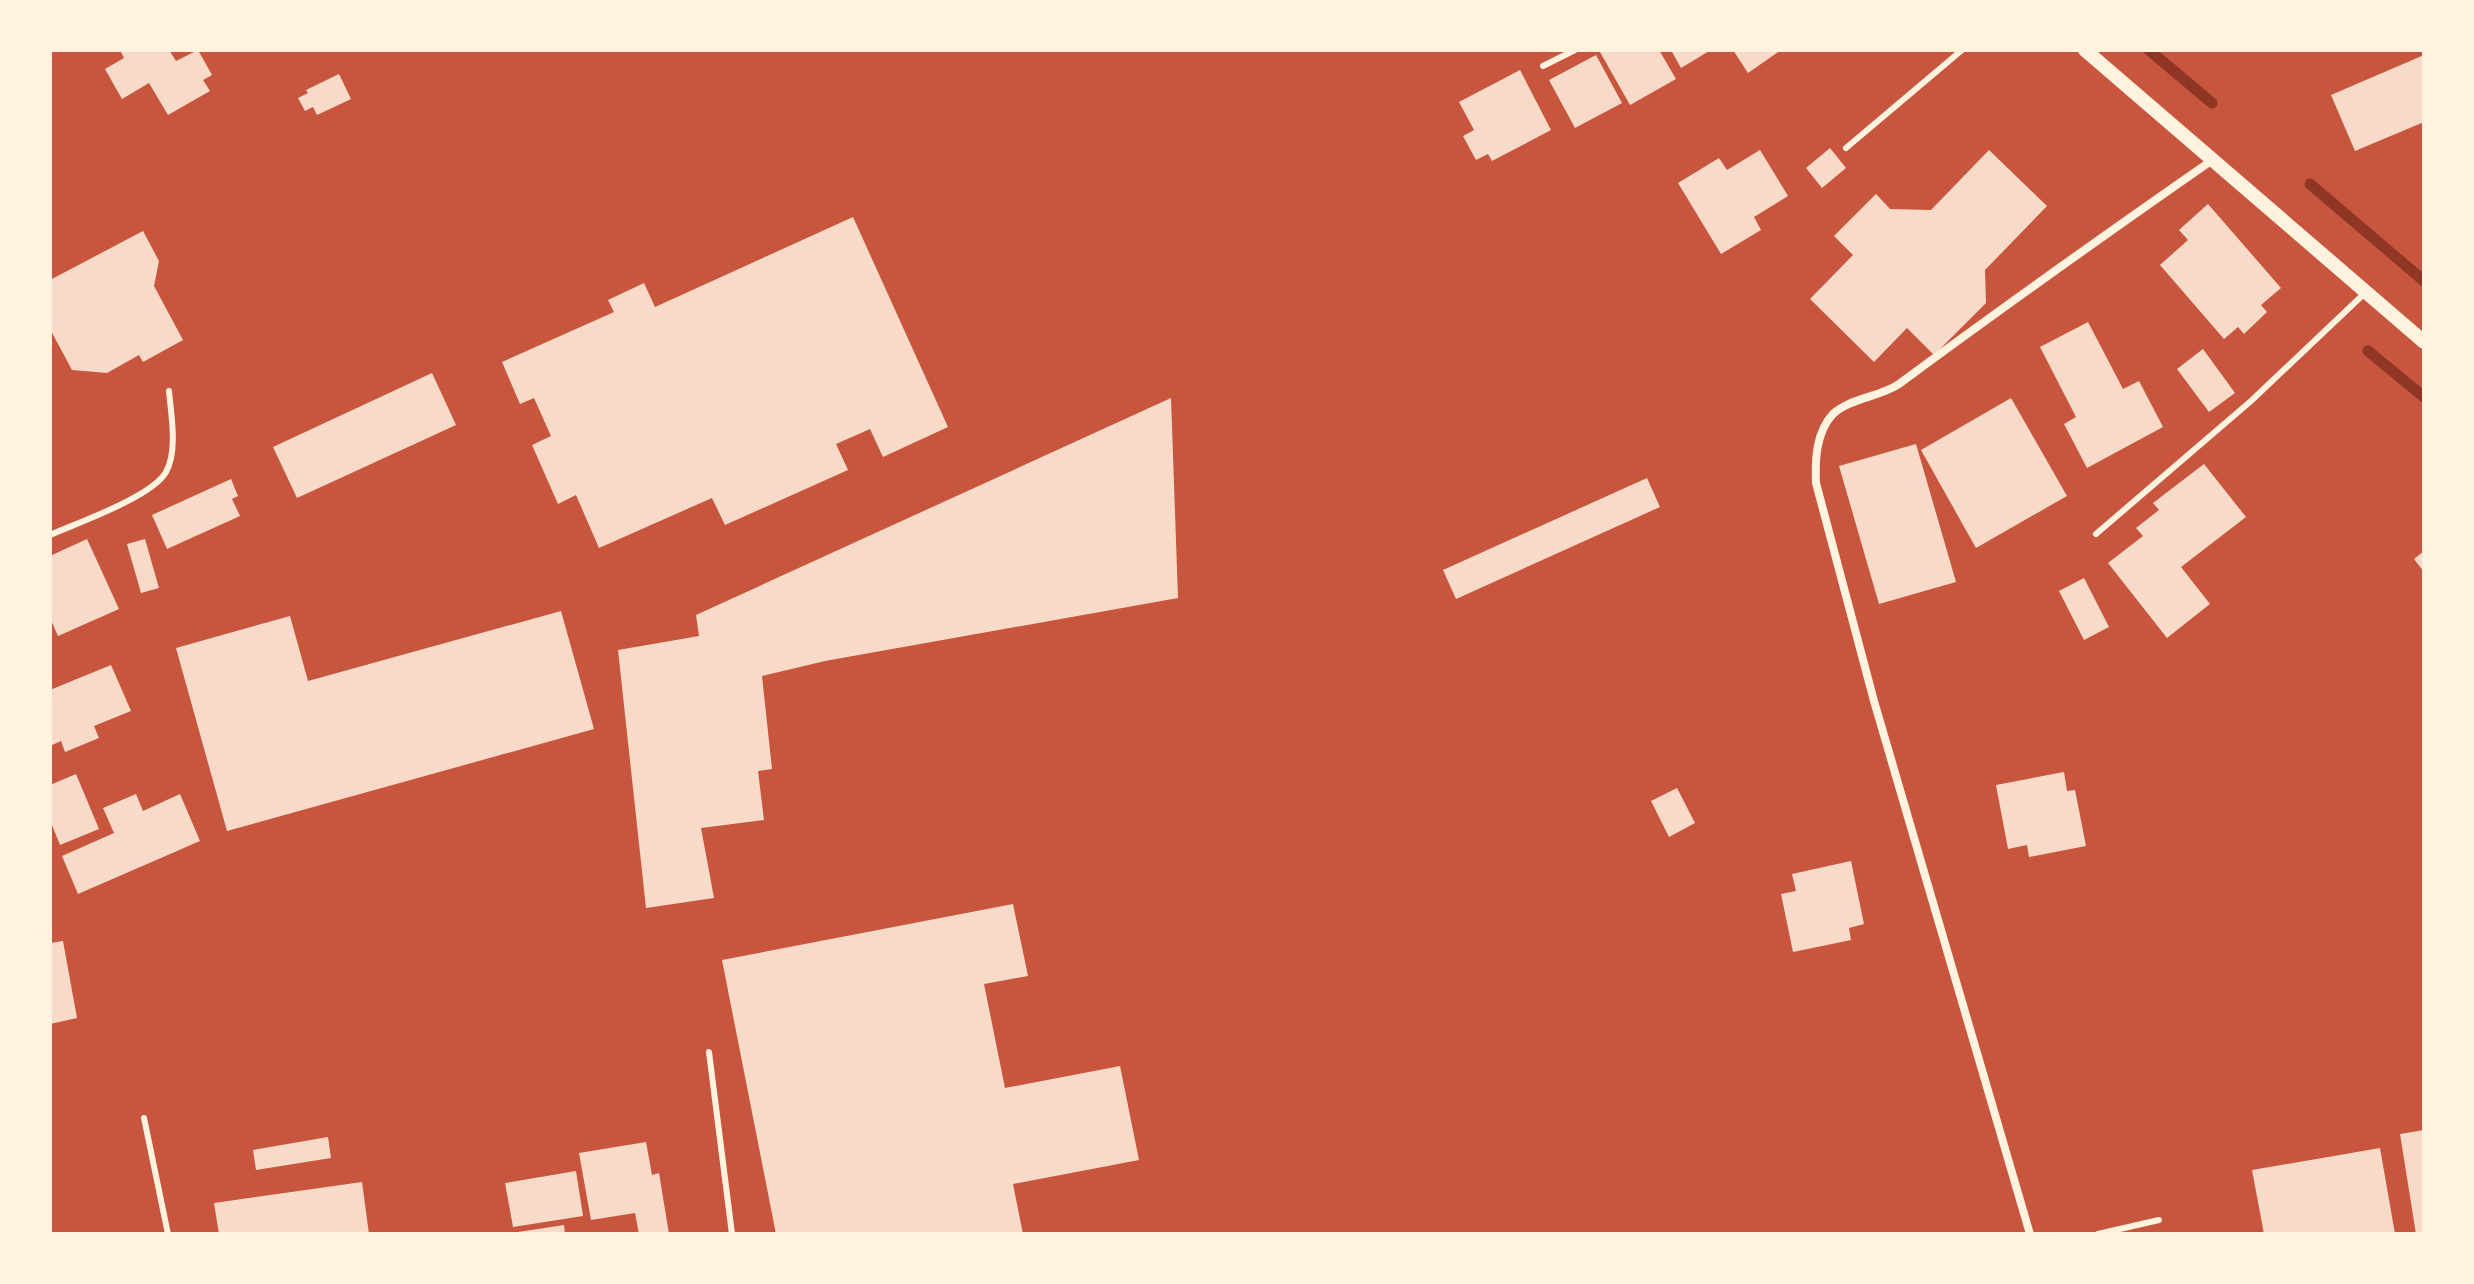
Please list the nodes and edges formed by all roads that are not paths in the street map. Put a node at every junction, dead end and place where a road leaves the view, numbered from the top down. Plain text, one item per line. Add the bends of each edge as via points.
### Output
1 (1575, 50) edge
2 (1962, 50) edge
3 (2085, 50) edge
4 (1543, 66) dead end
5 (1846, 148) dead end
6 (2211, 161) junction
7 (2366, 292) junction
8 (2424, 342) edge
9 (169, 391) dead end
10 (2096, 534) dead end
11 (50, 535) edge
12 (709, 1052) dead end
13 (144, 1118) dead end
14 (2159, 1220) dead end
15 (168, 1234) edge
16 (732, 1234) edge
17 (2030, 1234) edge
18 (2098, 1234) edge

1 - 4 lane
2 - 5 lane
3 - 6 street
6 - 7 street
6 - 17 street via 1892,389 1839,409 1825,425 1815,460 1816,483 1870,686
7 - 8 street
7 - 10 lane via 2251,401
9 - 11 lane via 173,441 166,473 142,494
12 - 16 lane
13 - 15 lane
14 - 18 lane

